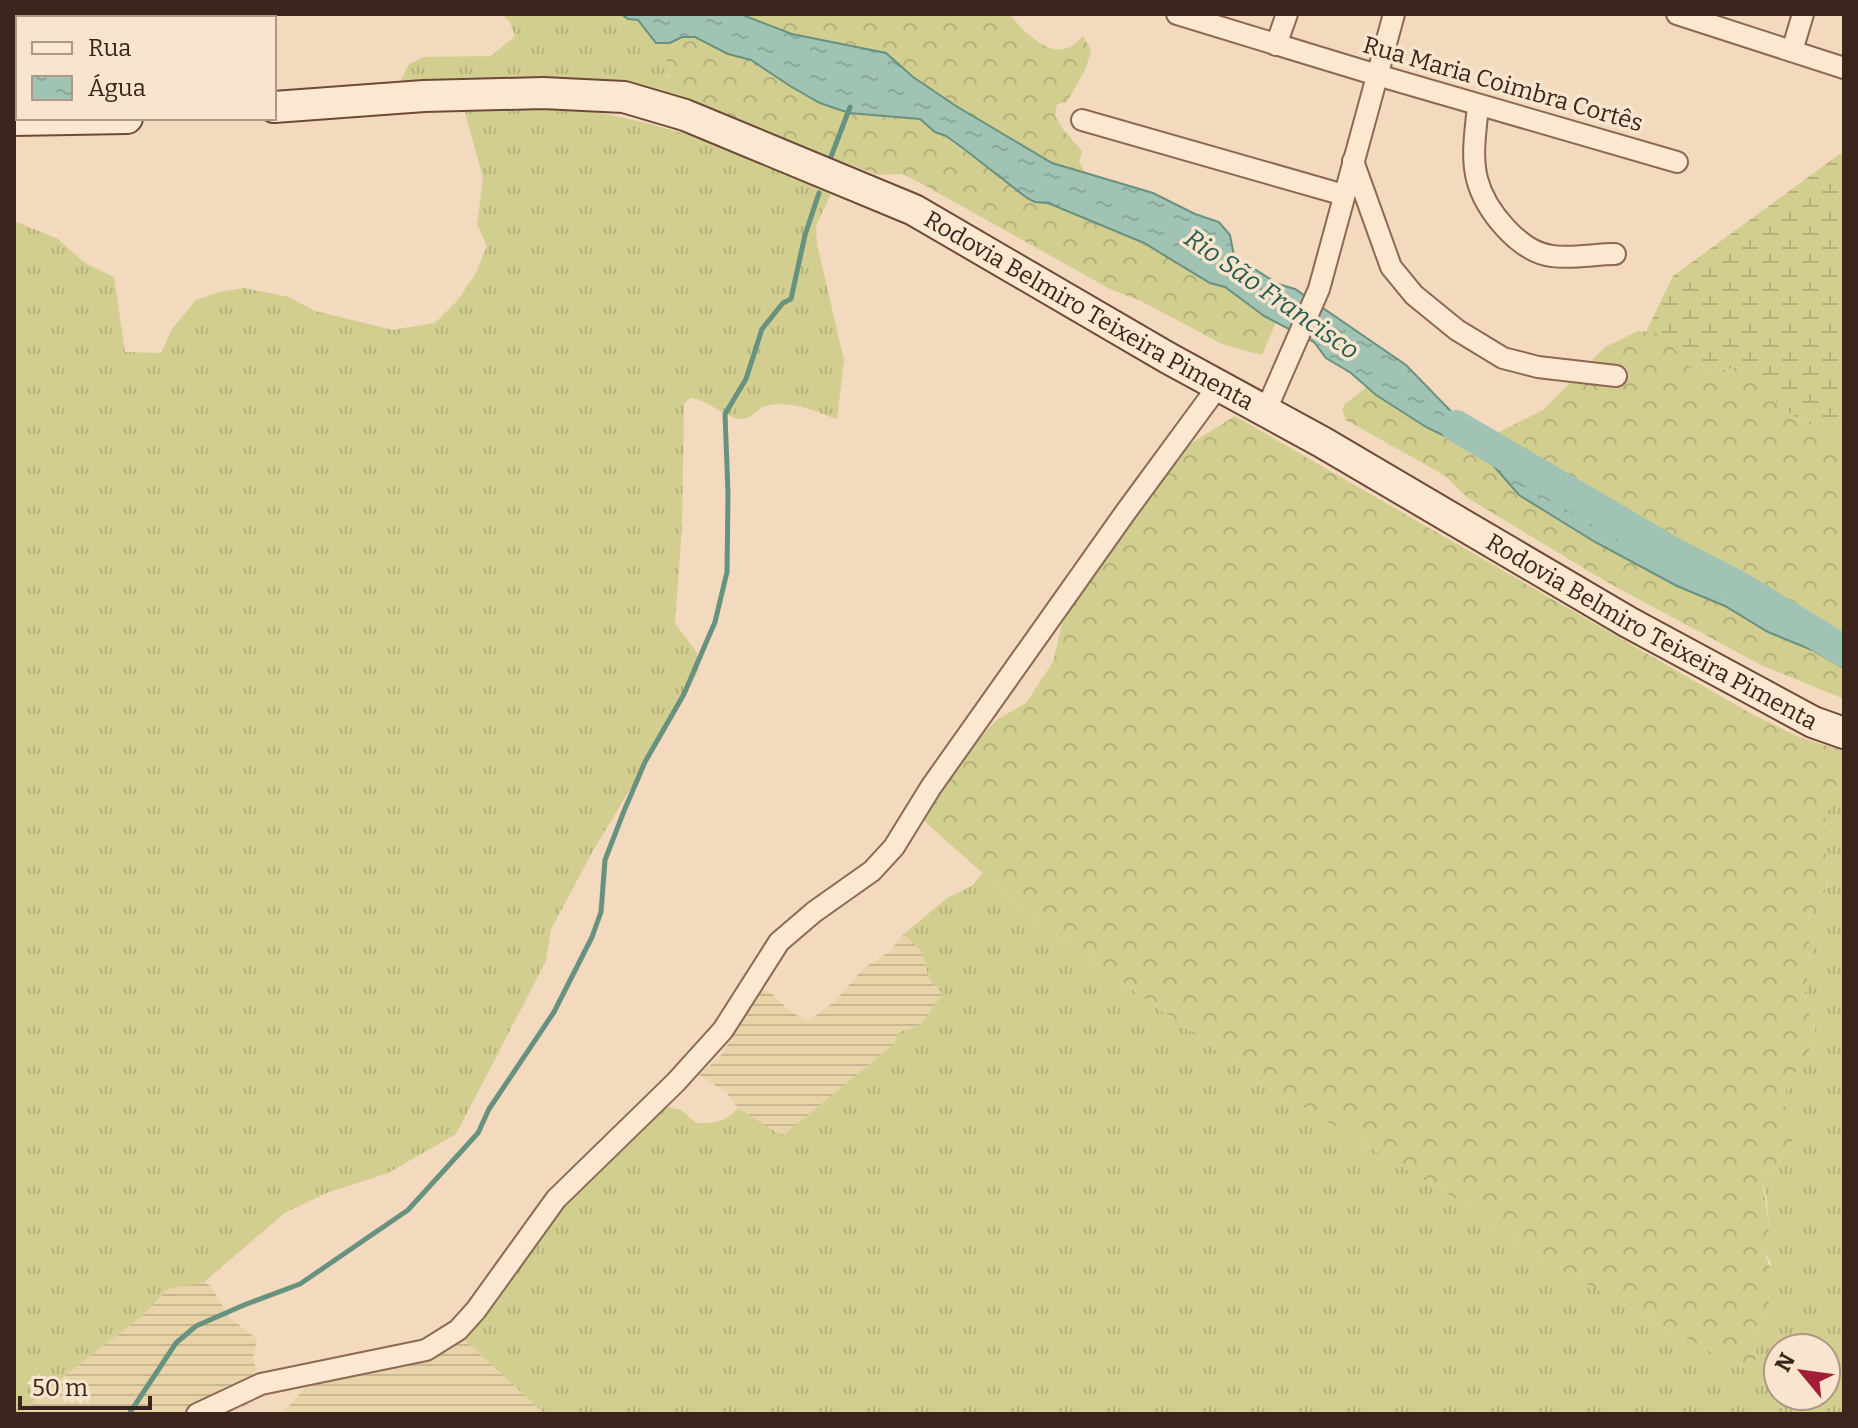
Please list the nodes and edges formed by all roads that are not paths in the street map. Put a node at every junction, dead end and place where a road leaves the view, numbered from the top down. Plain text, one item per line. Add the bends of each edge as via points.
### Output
1 (1177, 14) edge
2 (1287, 14) edge
3 (1394, 14) edge
4 (1677, 14) edge
5 (1803, 14) edge
6 (1276, 45) junction
7 (1792, 51) junction
8 (1844, 68) edge
9 (1377, 75) junction
10 (1478, 105) junction
11 (276, 107) edge
12 (1082, 120) dead end
13 (1353, 161) junction
14 (1677, 162) dead end
15 (1344, 195) junction
16 (1615, 254) dead end
17 (1616, 376) dead end
18 (1219, 385) junction
19 (1266, 410) junction
20 (1844, 733) edge
21 (197, 1414) edge

1 - 6 street, Rua Maria Coimbra Cortês
2 - 6 street
3 - 9 street
4 - 7 street
5 - 7 street
6 - 9 street, Rua Maria Coimbra Cortês
7 - 8 street
9 - 10 street, Rua Maria Coimbra Cortês
9 - 13 street
10 - 14 street, Rua Maria Coimbra Cortês
10 - 16 street via 1477,180 1502,226 1520,242 1550,256
11 - 18 main road, Rodovia Belmiro Teixeira Pimenta via 543,93 624,97 673,111 914,210
12 - 15 street
13 - 15 street
13 - 17 street via 1391,267 1414,295 1503,358
15 - 19 street via 1319,289
18 - 19 main road, Rodovia Belmiro Teixeira Pimenta
18 - 21 street via 931,787 894,847 872,871 779,942 723,1030 556,1199 458,1330 426,1350 261,1384
19 - 20 main road, Rodovia Belmiro Teixeira Pimenta via 1628,622 1813,722

